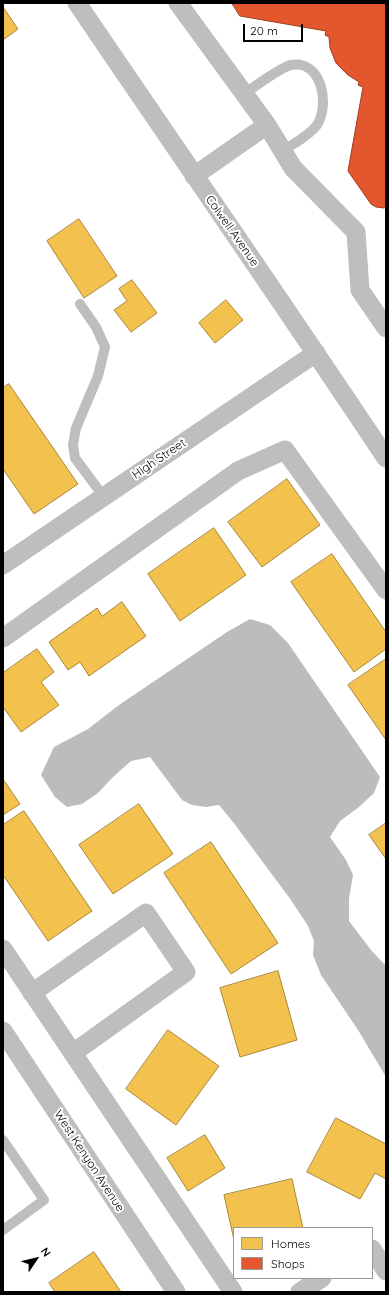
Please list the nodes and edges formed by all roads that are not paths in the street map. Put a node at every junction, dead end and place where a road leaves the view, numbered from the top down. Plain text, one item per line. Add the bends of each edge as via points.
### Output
1 (77, 3) edge
2 (178, 3) edge
3 (244, 94) junction
4 (267, 125) junction
5 (283, 151) junction
6 (194, 176) junction
7 (80, 304) dead end
8 (386, 328) edge
9 (316, 353) junction
10 (386, 458) edge
11 (104, 497) junction
12 (3, 565) edge
13 (386, 590) edge
14 (3, 638) edge
15 (3, 949) edge
16 (32, 993) junction
17 (3, 1031) edge
18 (73, 1053) junction
19 (3, 1140) edge
20 (3, 1230) edge
21 (373, 1252) edge
22 (386, 1271) edge
23 (320, 1279) edge
24 (176, 1292) edge
25 (233, 1292) edge
26 (300, 1292) edge

1 - 6 street, Colwell Avenue
2 - 3 street
3 - 4 street
3 - 5 lane via 291,65 311,70 317,78 324,99 317,124
4 - 5 street
4 - 6 street
5 - 8 street via 293,168 356,232 360,290
6 - 9 street, Colwell Avenue
7 - 11 lane via 96,327 105,348 98,376 76,428 74,445 76,458
9 - 10 street, Colwell Avenue
9 - 11 street, High Street
11 - 12 street, High Street
13 - 14 street via 285,450 238,471
15 - 16 street
16 - 18 street
16 - 18 street via 146,913 186,972
17 - 24 street, West Kenyon Avenue
18 - 25 street
19 - 20 lane via 44,1200
21 - 22 street
23 - 26 street

